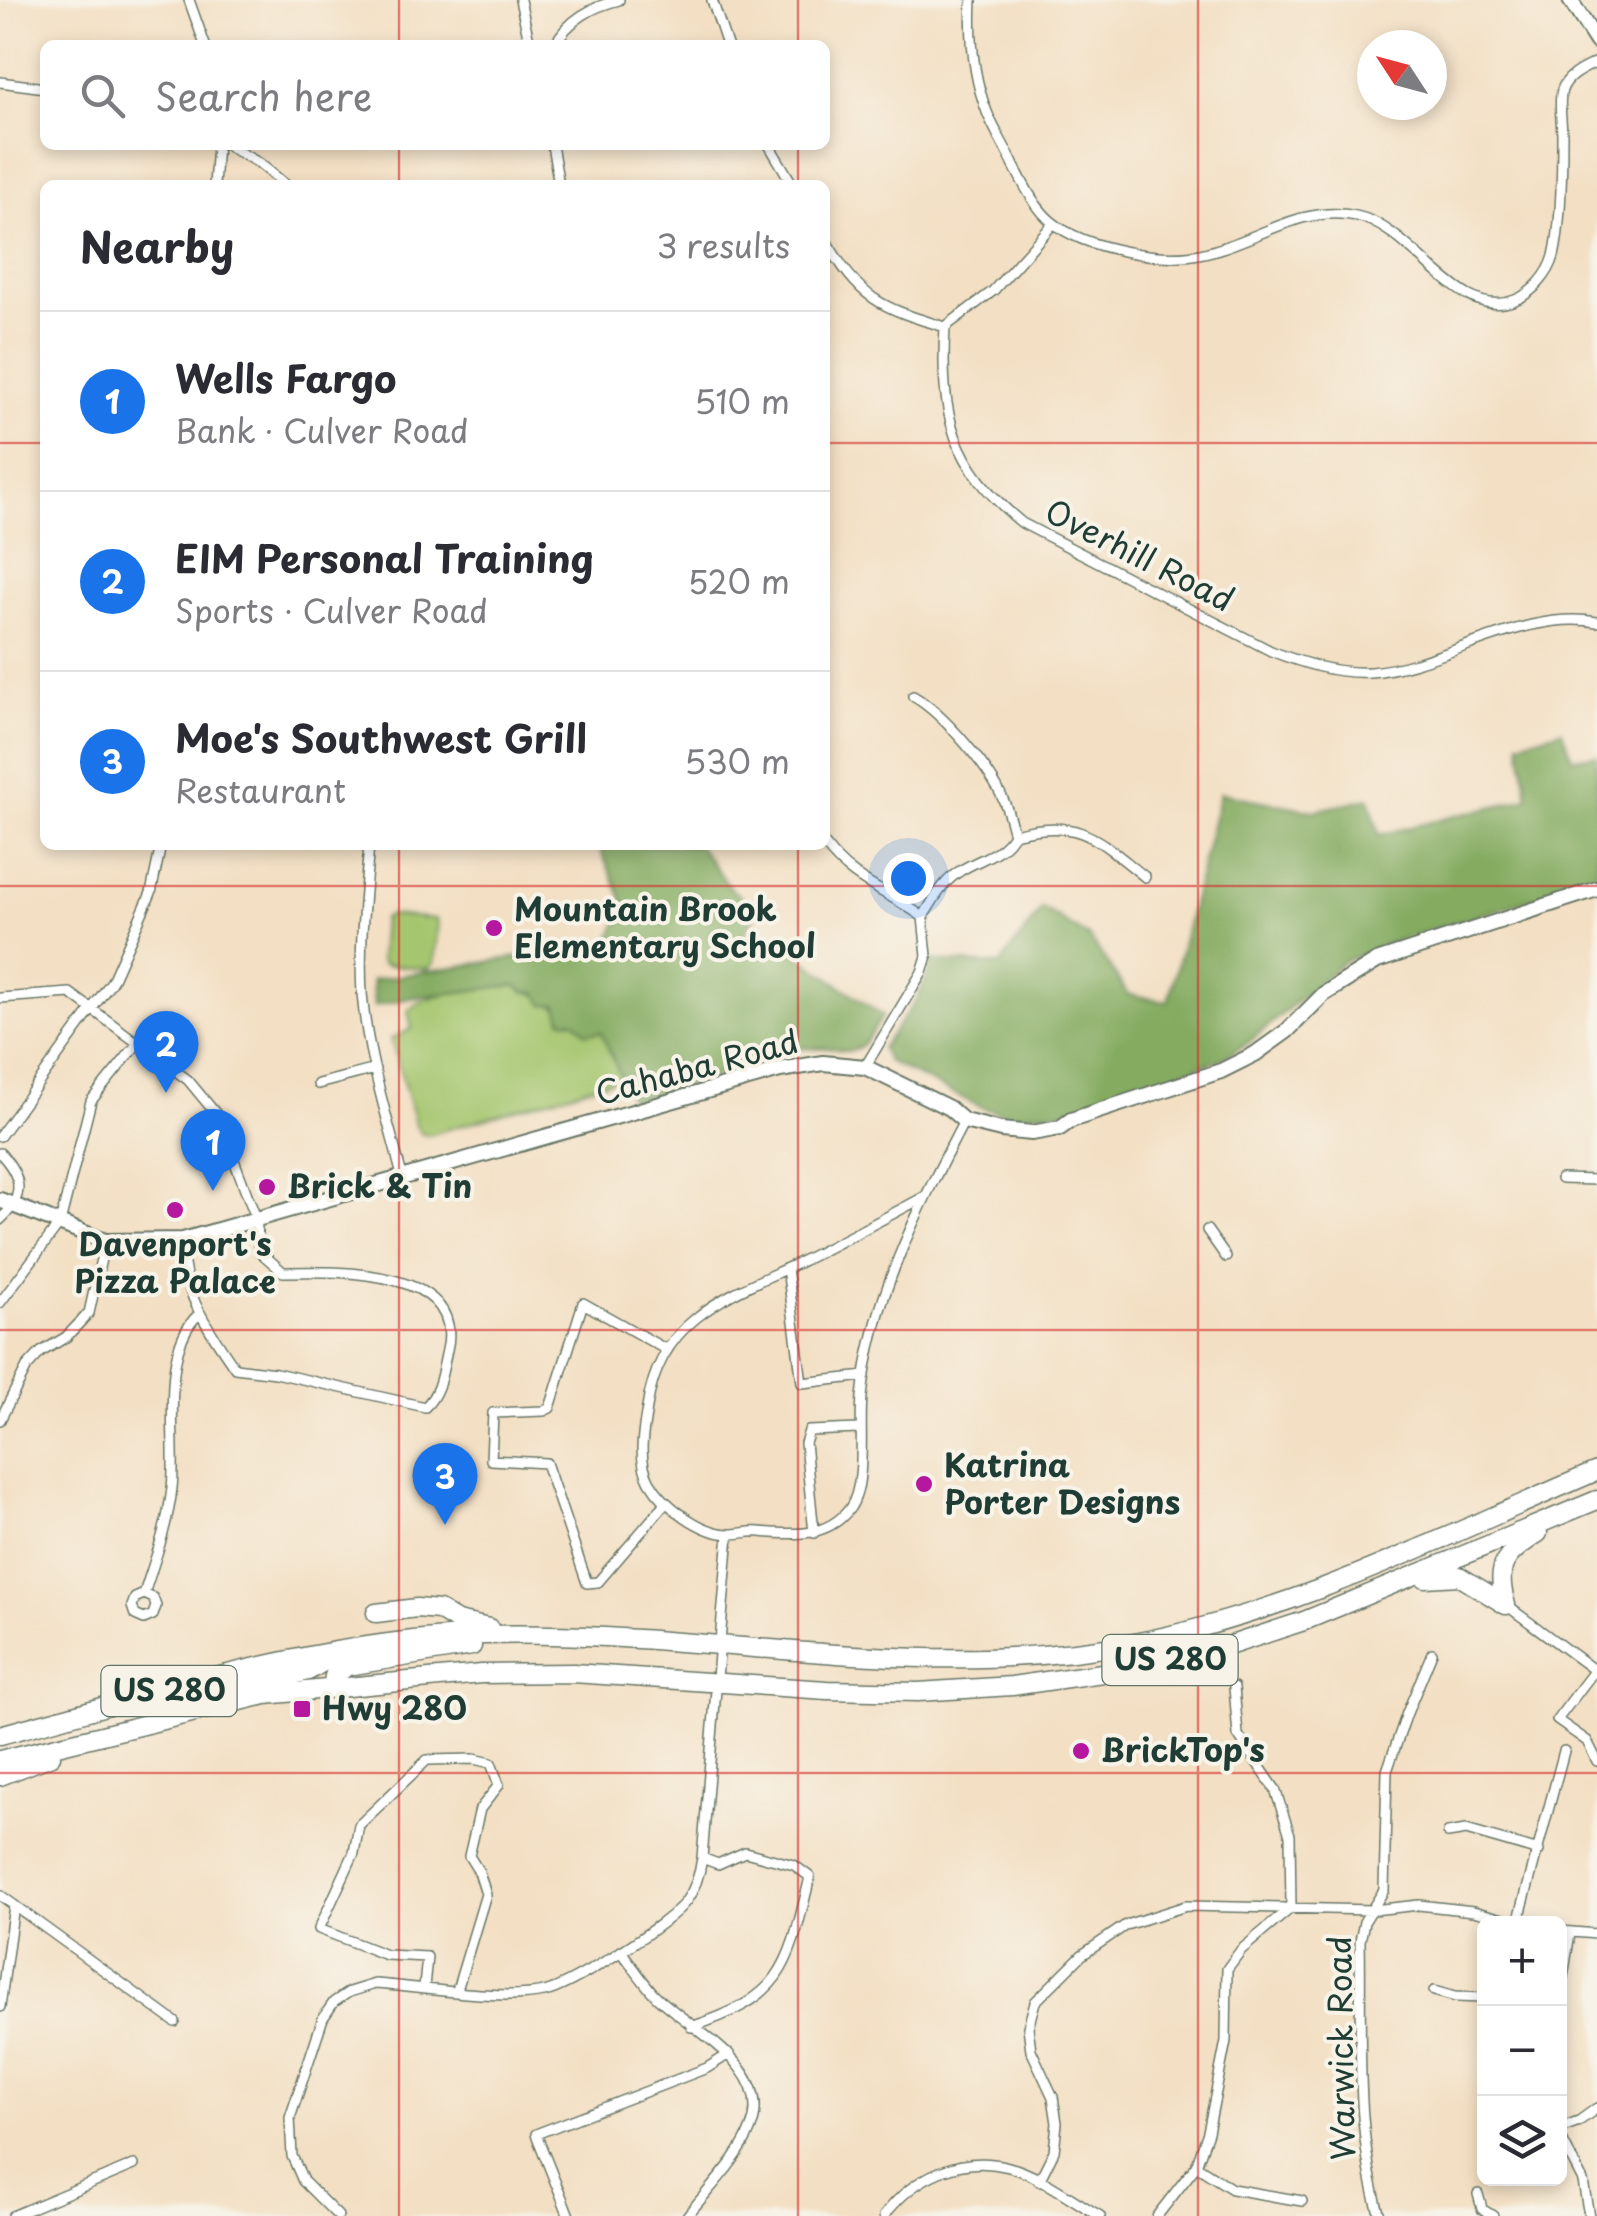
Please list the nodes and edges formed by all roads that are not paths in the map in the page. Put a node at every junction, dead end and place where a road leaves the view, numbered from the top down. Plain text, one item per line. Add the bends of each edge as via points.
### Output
1 (189, 0) edge
2 (520, 0) edge
3 (619, 0) edge
4 (712, 0) edge
5 (972, 0) edge
6 (1570, 0) edge
7 (203, 40) edge
8 (529, 40) edge
9 (559, 40) edge
10 (725, 40) edge
11 (1597, 42) edge
12 (1597, 62) edge
13 (0, 82) edge
14 (40, 87) edge
15 (217, 150) edge
16 (235, 150) edge
17 (553, 150) edge
18 (772, 150) edge
19 (214, 180) edge
20 (280, 180) edge
21 (558, 180) edge
22 (790, 180) edge
23 (1053, 224) junction
24 (830, 247) edge
25 (945, 327) junction
26 (1597, 622) edge
27 (914, 696) dead end
28 (1014, 834) junction
29 (160, 850) edge
30 (370, 850) edge
31 (828, 850) edge
32 (1146, 877) dead end
33 (1597, 889) edge
34 (922, 917) junction
35 (0, 998) edge
36 (90, 1007) junction
37 (138, 1043) junction
38 (868, 1060) junction
39 (375, 1069) junction
40 (318, 1084) dead end
41 (964, 1121) junction
42 (0, 1136) edge
43 (0, 1153) edge
44 (402, 1176) junction
45 (1561, 1180) dead end
46 (1597, 1180) edge
47 (924, 1198) junction
48 (0, 1200) edge
49 (15, 1206) junction
50 (256, 1218) junction
51 (0, 1220) edge
52 (60, 1222) junction
53 (1208, 1230) dead end
54 (183, 1240) junction
55 (106, 1241) junction
56 (1226, 1257) dead end
57 (788, 1268) junction
58 (1, 1301) edge
59 (199, 1314) junction
60 (665, 1349) junction
61 (864, 1376) junction
62 (0, 1420) edge
63 (860, 1428) junction
64 (1597, 1471) edge
65 (1597, 1500) edge
66 (665, 1504) junction
67 (1563, 1515) junction
68 (814, 1532) junction
69 (728, 1534) junction
70 (1405, 1580) junction
71 (144, 1594) dead end
72 (1506, 1604) junction
73 (376, 1613) dead end
74 (514, 1635) junction
75 (718, 1645) junction
76 (339, 1652) junction
77 (1432, 1653) dead end
78 (1596, 1668) edge
79 (716, 1684) junction
80 (1234, 1687) dead end
81 (332, 1688) junction
82 (60, 1719) junction
83 (0, 1722) edge
84 (113, 1731) junction
85 (0, 1735) edge
86 (1564, 1751) dead end
87 (0, 1760) edge
88 (1597, 1761) edge
89 (0, 1776) edge
90 (1448, 1833) dead end
91 (1539, 1850) junction
92 (702, 1858) junction
93 (0, 1895) edge
94 (14, 1905) junction
95 (1291, 1908) junction
96 (1373, 1910) junction
97 (1495, 1916) edge
98 (1522, 1916) edge
99 (1567, 1932) edge
100 (1597, 1934) edge
101 (622, 1951) junction
102 (424, 1987) junction
103 (457, 1990) junction
104 (1434, 1992) dead end
105 (1477, 1998) edge
106 (0, 2007) edge
107 (175, 2022) dead end
108 (691, 2027) junction
109 (729, 2054) junction
110 (1597, 2108) edge
111 (1567, 2125) edge
112 (1567, 2150) edge
113 (134, 2165) dead end
114 (1196, 2166) junction
115 (1039, 2181) junction
116 (1478, 2194) dead end
117 (1302, 2201) dead end
118 (12, 2216) edge
119 (338, 2216) edge
120 (569, 2216) edge
121 (687, 2216) edge
122 (884, 2216) edge
123 (1100, 2216) edge
124 (1157, 2216) edge
125 (1380, 2216) edge
126 (1493, 2216) edge
127 (1589, 2216) edge

1 - 7 street
2 - 8 street
3 - 9 street via 596,6
4 - 10 street
5 - 23 street via 970,29 986,111 1022,184
6 - 11 street
12 - 23 street via 1562,89 1554,258 1540,282 1513,301 1489,304 1465,296 1388,228 1340,212 1321,212 1183,257 1105,247
13 - 14 street
15 - 19 street
16 - 20 street
17 - 21 street
18 - 22 street
23 - 25 street via 993,291
24 - 25 street via 861,292
25 - 26 street, Overhill Road via 945,406 956,442 996,502 1024,525 1271,652 1312,666 1368,672 1529,626
27 - 28 street via 981,765 1004,801
28 - 32 street via 1070,828
28 - 34 street via 1004,850 948,881
29 - 36 street via 151,893 121,964
30 - 39 street via 362,994
31 - 34 street via 867,886
33 - 41 street, Cahaba Road via 1377,961 1324,994 1255,1054 1221,1071 1060,1128 1032,1133
34 - 38 street via 926,956 916,987
35 - 36 street via 70,994
36 - 37 street
36 - 42 street
37 - 50 street via 188,1080 217,1115
37 - 52 street via 91,1101
38 - 41 street, Cahaba Road
38 - 44 street, Cahaba Road via 780,1070
39 - 40 street
39 - 44 street
41 - 47 street
43 - 49 street via 14,1170
44 - 50 street, Cahaba Road
45 - 46 street
47 - 57 street
47 - 61 street via 877,1315
48 - 49 street, Cahaba Road
49 - 51 street
49 - 52 street, Cahaba Road
50 - 54 street, Cahaba Road
50 - 59 street via 259,1251 283,1272 382,1276 438,1304 448,1318 449,1341 436,1396 425,1407 235,1368
52 - 55 street, Cahaba Road
52 - 58 street
53 - 56 street
54 - 55 street, Cahaba Road
54 - 59 street via 187,1290
55 - 62 street via 89,1313 27,1367
57 - 60 street via 696,1318
57 - 61 street via 802,1383
59 - 71 street via 188,1324 177,1358 173,1486
60 - 66 street via 649,1389 640,1450 648,1480
60 - 66 street via 583,1303 550,1408 493,1412 491,1460 546,1463 587,1584 598,1582
61 - 63 street
63 - 68 street via 855,1500 832,1525
63 - 68 street via 810,1431
64 - 75 highway, US 280 via 1270,1606 1132,1643 937,1658
65 - 67 highway, US 280
66 - 69 street
67 - 70 highway, US 280
67 - 72 highway via 1510,1552 1500,1573
68 - 69 street
69 - 75 street
70 - 72 highway via 1459,1576
70 - 79 highway, US 280 via 1257,1637 1124,1670 918,1692
72 - 78 street
73 - 74 highway via 439,1610 457,1622
74 - 75 highway, US 280
74 - 76 highway, US 280
74 - 81 highway via 348,1666 334,1676
75 - 79 street
76 - 82 highway, US 280
76 - 84 highway via 308,1671 224,1691
77 - 96 street, Warwick Road via 1387,1771 1384,1890
78 - 88 street via 1557,1720 1587,1741
79 - 81 highway, US 280 via 533,1672
79 - 92 street
80 - 95 street via 1238,1735 1275,1789 1290,1835
81 - 84 highway, US 280 via 228,1702
82 - 83 highway
82 - 85 highway, US 280
84 - 87 highway, US 280
84 - 89 highway
86 - 91 street
90 - 91 street via 1466,1830
91 - 98 street
92 - 101 street via 685,1903
92 - 108 street via 718,1864 745,1852 794,1865 810,1878 792,1953 761,1996
93 - 94 street
94 - 106 street
94 - 107 street
95 - 96 street
95 - 114 street via 1227,1969 1226,2041
95 - 115 street via 1186,1906 1126,1925 1082,1955 1035,2002 1031,2050 1053,2096 1057,2123 1054,2151
96 - 97 street via 1418,1905
96 - 125 street, Warwick Road via 1360,1941 1363,2118
99 - 100 street
101 - 103 street via 549,1992
101 - 108 street via 653,1993
102 - 103 street
102 - 103 street via 428,1958 386,1955 319,1929 354,1854 359,1825 418,1764 474,1759 491,1762 499,1785 480,1809 468,1856 486,1894
102 - 119 street via 356,1987 323,2018 290,2118 292,2156 303,2181
104 - 105 street
108 - 109 street
109 - 120 street via 536,2134
109 - 121 street via 745,2071 753,2125
110 - 111 street
112 - 127 street via 1583,2181
113 - 118 street
114 - 117 street via 1232,2189
114 - 124 street
115 - 122 street via 983,2163 943,2169 918,2182
115 - 123 street
116 - 126 street via 1482,2209

